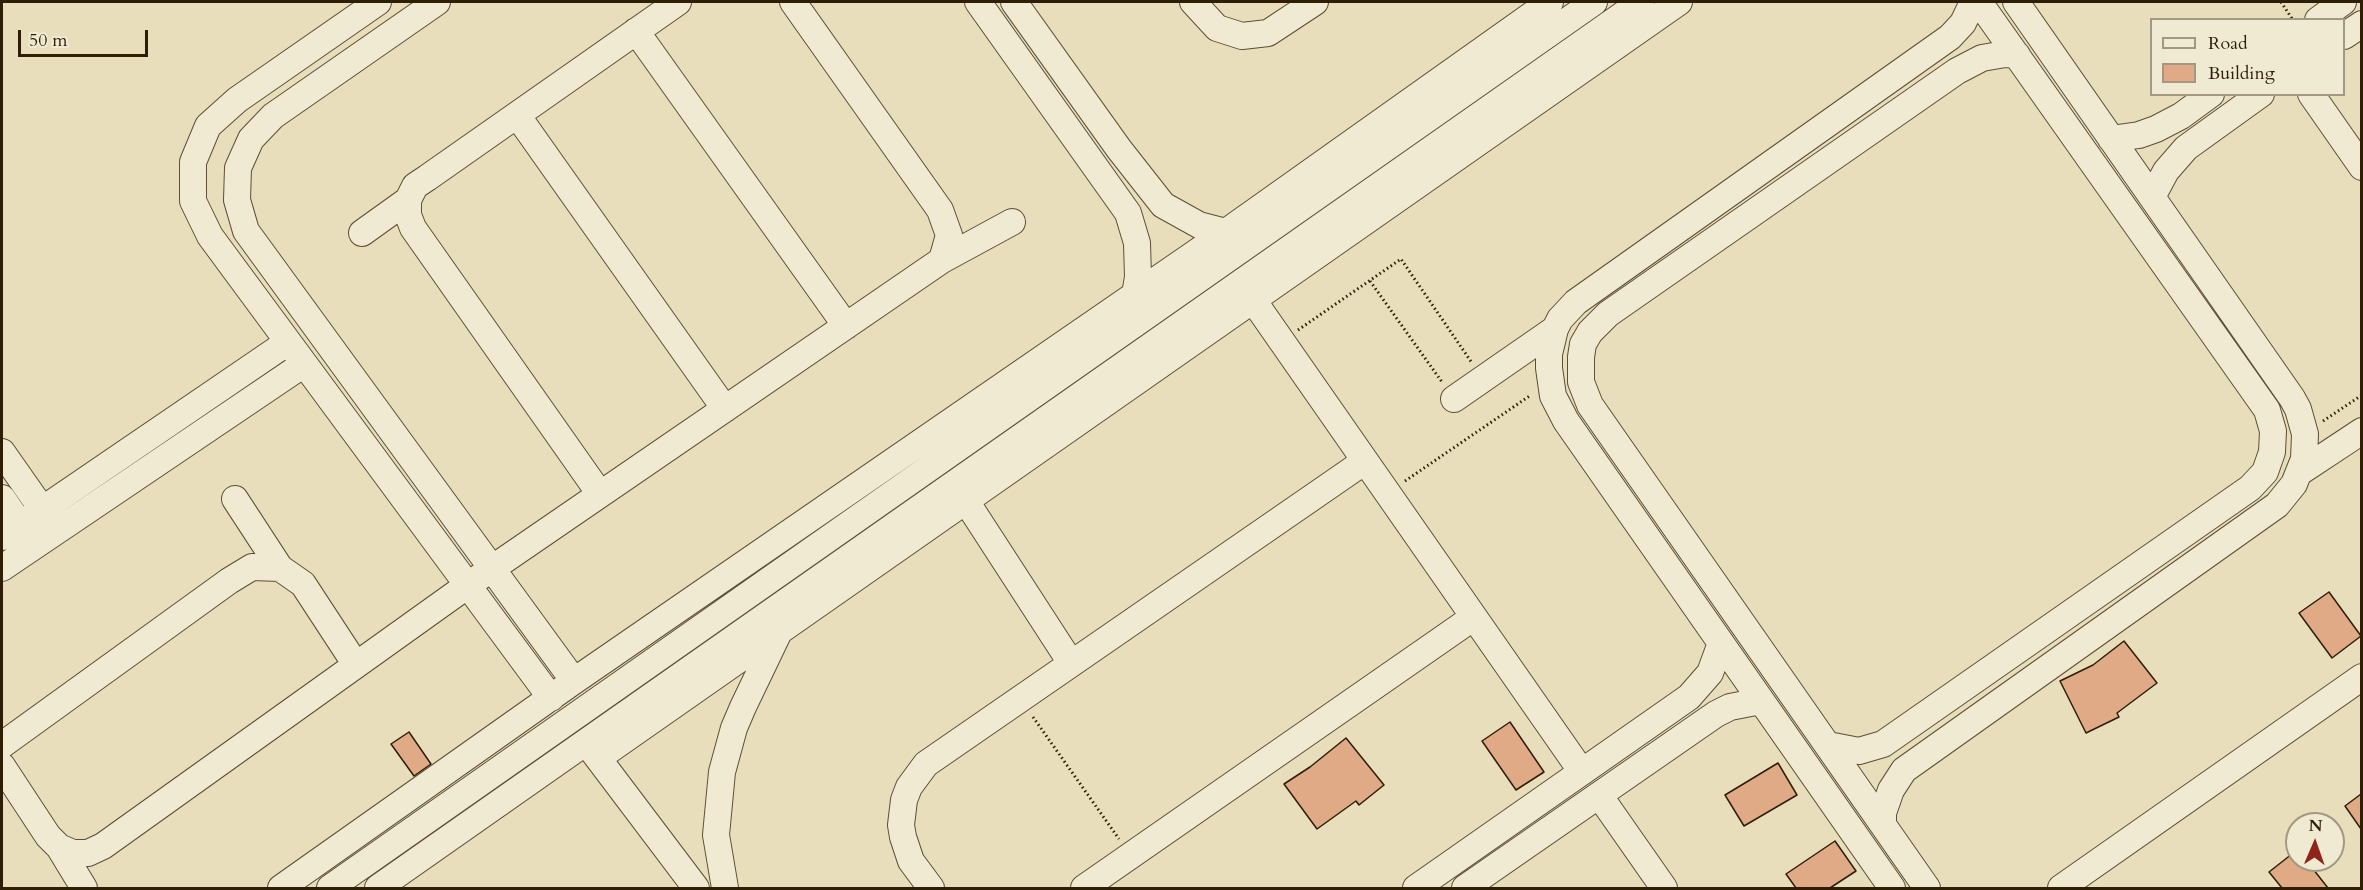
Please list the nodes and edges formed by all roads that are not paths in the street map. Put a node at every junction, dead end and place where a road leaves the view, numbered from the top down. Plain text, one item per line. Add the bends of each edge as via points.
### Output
1 (378, 2) edge
2 (437, 2) edge
3 (678, 2) edge
4 (793, 2) edge
5 (978, 2) edge
6 (1014, 2) edge
7 (1193, 2) edge
8 (1315, 2) edge
9 (1550, 2) edge
10 (1594, 2) edge
11 (1641, 2) edge
12 (1679, 2) edge
13 (1973, 2) edge
14 (1979, 2) edge
15 (2017, 2) edge
16 (2343, 2) edge
17 (2321, 18) edge
18 (2361, 24) edge
19 (636, 31) junction
20 (2345, 35) edge
21 (1950, 37) junction
22 (2017, 55) junction
23 (1969, 63) junction
24 (2208, 96) edge
25 (2257, 96) edge
26 (2312, 96) edge
27 (517, 115) junction
28 (2156, 129) junction
29 (2111, 139) junction
30 (1119, 149) junction
31 (2175, 159) junction
32 (2361, 167) edge
33 (1097, 169) junction
34 (2152, 197) junction
35 (408, 200) junction
36 (1012, 222) dead end
37 (1226, 232) junction
38 (362, 233) dead end
39 (942, 260) junction
40 (1135, 295) junction
41 (1253, 300) junction
42 (846, 326) junction
43 (1555, 329) junction
44 (288, 342) junction
45 (304, 364) junction
46 (1454, 399) road end
47 (725, 409) junction
48 (1053, 428) junction
49 (2361, 431) edge
50 (2, 452) edge
51 (1365, 461) junction
52 (2300, 472) junction
53 (600, 494) junction
54 (2, 498) edge
55 (235, 499) dead end
56 (966, 501) junction
57 (42, 509) junction
58 (11, 531) edge
59 (2, 568) edge
60 (280, 568) junction
61 (492, 568) junction
62 (468, 585) junction
63 (1474, 617) junction
64 (778, 632) junction
65 (1721, 643) junction
66 (1071, 663) junction
67 (357, 665) junction
68 (2361, 677) edge
69 (574, 681) junction
70 (1697, 690) junction
71 (551, 698) junction
72 (1761, 701) junction
73 (1716, 714) junction
74 (569, 720) junction
75 (2, 744) edge
76 (1883, 744) junction
77 (1828, 745) junction
78 (592, 751) junction
79 (2, 766) edge
80 (1904, 770) junction
81 (1582, 772) junction
82 (1599, 795) junction
83 (1883, 825) junction
84 (59, 847) junction
85 (84, 888) edge
86 (281, 888) edge
87 (330, 888) edge
88 (378, 888) edge
89 (696, 888) edge
90 (725, 888) edge
91 (931, 888) edge
92 (1084, 888) edge
93 (1416, 888) edge
94 (1465, 888) edge
95 (1664, 888) edge
96 (1892, 888) edge
97 (1927, 888) edge
98 (2061, 888) edge

1 - 44 street via 237,100 208,126 192,162 193,201 210,236
2 - 61 street via 273,116 251,139 238,168 237,200 246,231
3 - 19 street
4 - 39 street via 940,210 949,235
5 - 33 street
6 - 30 street
7 - 8 street via 1217,28 1242,36 1268,33
9 - 37 street
10 - 74 street
11 - 48 street
12 - 41 street
13 - 21 street via 1963,23
14 - 22 street
15 - 29 street
16 - 17 street
18 - 20 street
19 - 27 street
19 - 42 street
21 - 23 street via 1965,47
21 - 43 street via 1576,302
22 - 23 street
22 - 76 street via 2267,410 2273,431 2272,452 2265,472 2250,488
23 - 77 street via 1608,314 1583,344 1581,382 1590,405
24 - 28 street
25 - 31 street
26 - 32 street
27 - 35 street via 415,186
27 - 47 street
28 - 29 street
28 - 31 street via 2158,146
29 - 34 street
30 - 33 street
30 - 37 street via 1163,205 1198,225
31 - 34 street
33 - 40 street via 1134,228 1139,260
34 - 52 street via 2298,409 2305,434
35 - 38 street
35 - 53 street via 413,228
36 - 39 street
37 - 40 street
39 - 42 street
40 - 69 street
41 - 48 street
41 - 51 street
42 - 47 street
43 - 46 street
43 - 65 street via 1549,354 1550,382 1566,421
44 - 45 street
44 - 57 street
45 - 59 street
45 - 62 street
47 - 53 street
48 - 56 street
48 - 78 street
49 - 52 street
50 - 57 street
51 - 63 street
51 - 66 street
52 - 80 street via 2277,505
53 - 61 street
54 - 58 street
55 - 60 street
56 - 64 street
56 - 66 street
57 - 58 street
60 - 67 street via 303,584
60 - 75 street via 252,567 229,581
61 - 62 street
61 - 69 street
62 - 67 street
62 - 71 street
63 - 81 street
63 - 92 street
64 - 78 street
64 - 90 street via 742,707 722,772 716,835
65 - 70 street via 1710,673
65 - 72 street
66 - 91 street via 926,764 909,787 902,813 903,837 911,861
67 - 84 street via 103,846 88,853 73,853
68 - 98 street
69 - 71 street
70 - 73 street via 1710,696
70 - 81 street
71 - 86 street
72 - 73 street
72 - 96 street
73 - 82 street
74 - 78 street
74 - 87 street
76 - 77 street via 1859,751
76 - 80 street via 1882,755 1888,764
77 - 83 street
78 - 88 street
78 - 89 street
79 - 84 street
80 - 83 street via 1886,801
81 - 93 street
82 - 94 street
82 - 95 street
83 - 97 street
84 - 85 street

